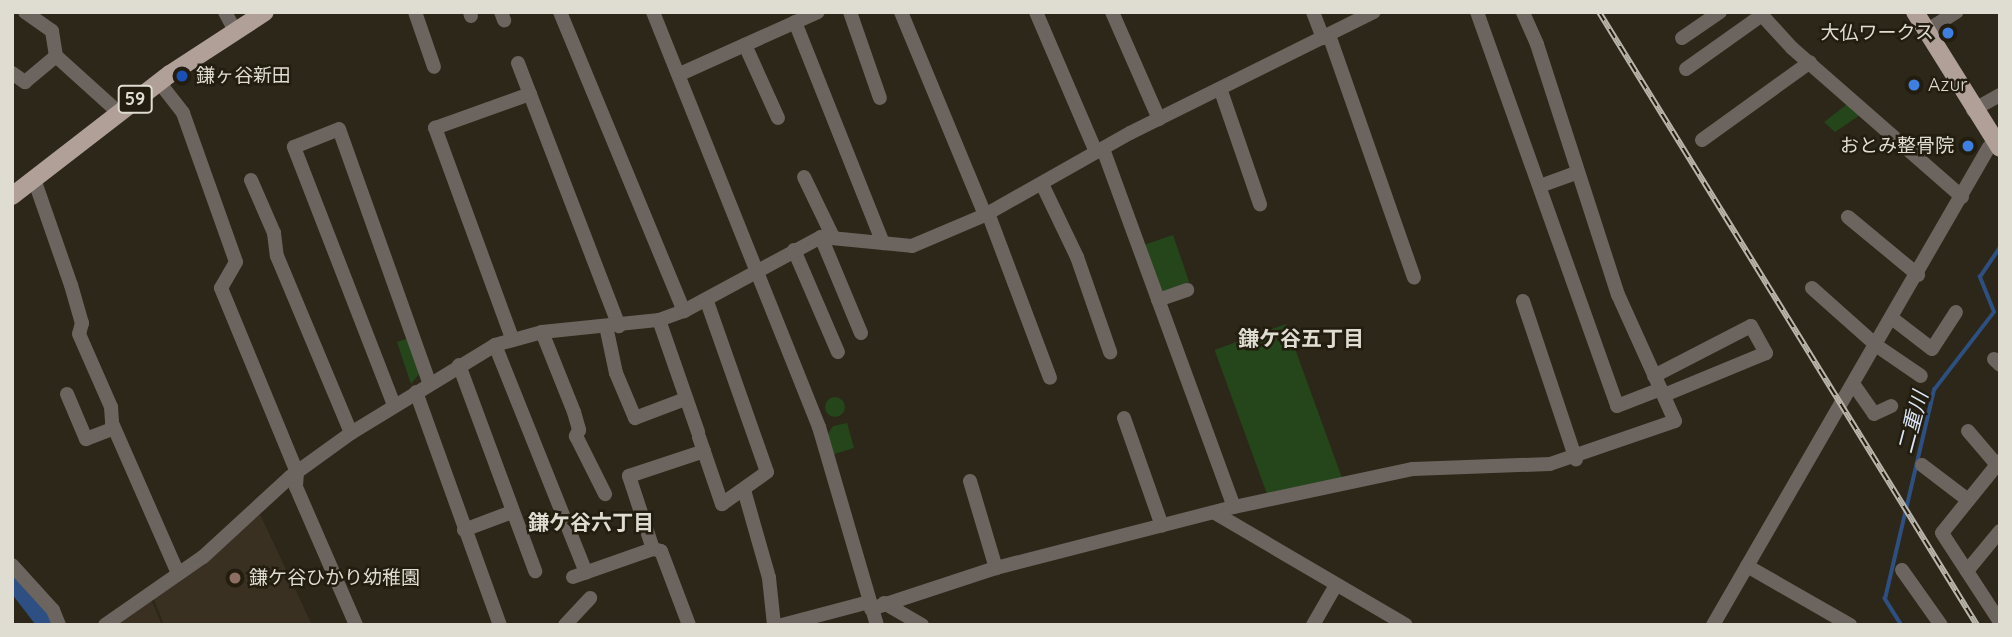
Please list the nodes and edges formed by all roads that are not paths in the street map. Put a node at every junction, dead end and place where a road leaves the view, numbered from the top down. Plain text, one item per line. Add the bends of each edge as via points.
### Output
1 (24, 12) edge
2 (225, 12) edge
3 (265, 12) edge
4 (415, 12) edge
5 (560, 12) edge
6 (653, 12) edge
7 (818, 12) edge
8 (850, 12) edge
9 (901, 12) edge
10 (1036, 12) edge
11 (1112, 12) edge
12 (1313, 12) edge
13 (1374, 12) edge
14 (1477, 12) edge
15 (1523, 12) edge
16 (1720, 12) edge
17 (1916, 12) edge
18 (1957, 12) edge
19 (1761, 14) edge
20 (795, 22) junction
21 (235, 31) junction
22 (1926, 31) junction
23 (1326, 37) junction
24 (1682, 38) dead end
25 (745, 45) junction
26 (56, 56) junction
27 (1810, 62) junction
28 (518, 63) dead end
29 (433, 67) dead end
30 (1686, 69) dead end
31 (12, 73) edge
32 (680, 74) junction
33 (159, 82) junction
34 (1221, 91) junction
35 (530, 94) junction
36 (2000, 94) edge
37 (880, 98) dead end
38 (1973, 110) junction
39 (118, 112) junction
40 (778, 118) dead end
41 (1159, 119) junction
42 (1702, 140) dead end
43 (1994, 147) edge
44 (1099, 151) junction
45 (1575, 173) junction
46 (804, 177) dead end
47 (34, 179) junction
48 (251, 180) dead end
49 (1042, 184) junction
50 (1540, 186) junction
51 (12, 196) edge
52 (1962, 197) junction
53 (1260, 204) dead end
54 (987, 214) junction
55 (1848, 217) dead end
56 (827, 236) junction
57 (883, 243) junction
58 (794, 250) junction
59 (755, 273) junction
60 (1918, 275) junction
61 (1414, 278) dead end
62 (1812, 288) dead end
63 (1187, 290) dead end
64 (706, 299) junction
65 (1158, 300) junction
66 (1523, 301) dead end
67 (684, 311) junction
68 (1956, 312) dead end
69 (1893, 318) junction
70 (659, 320) junction
71 (613, 326) junction
72 (542, 332) junction
73 (861, 333) dead end
74 (512, 338) junction
75 (495, 345) junction
76 (1877, 346) junction
77 (838, 352) dead end
78 (1110, 352) dead end
79 (459, 365) junction
80 (1921, 376) dead end
81 (1050, 378) dead end
82 (430, 384) junction
83 (1854, 385) junction
84 (1660, 387) junction
85 (416, 392) junction
86 (67, 394) dead end
87 (685, 399) junction
88 (394, 405) junction
89 (1891, 405) dead end
90 (1124, 418) dead end
91 (114, 428) junction
92 (1968, 431) dead end
93 (351, 433) junction
94 (700, 440) junction
95 (1576, 458) junction
96 (1998, 463) edge
97 (1922, 465) dead end
98 (297, 472) junction
99 (970, 481) dead end
100 (744, 489) junction
101 (605, 494) dead end
102 (1968, 500) junction
103 (1234, 507) junction
104 (512, 512) junction
105 (1215, 513) junction
106 (1162, 526) junction
107 (464, 530) junction
108 (2000, 531) edge
109 (653, 549) junction
110 (12, 565) edge
111 (1747, 566) junction
112 (996, 568) junction
113 (535, 570) dead end
114 (1902, 570) dead end
115 (1967, 572) junction
116 (178, 573) junction
117 (1336, 585) junction
118 (590, 598) dead end
119 (874, 605) junction
120 (1997, 612) edge
121 (1829, 620) edge
122 (59, 625) edge
123 (105, 625) edge
124 (356, 625) edge
125 (500, 625) edge
126 (565, 625) edge
127 (689, 625) edge
128 (774, 625) edge
129 (782, 625) edge
130 (877, 625) edge
131 (922, 625) edge
132 (1313, 625) edge
133 (1406, 625) edge
134 (1713, 625) edge
135 (1850, 625) edge
136 (1941, 625) edge

1 - 26 street via 52,32
2 - 21 street
3 - 21 main road, 59
4 - 29 street
5 - 67 street
6 - 32 street
7 - 20 street
8 - 37 street
9 - 54 street
10 - 44 street
11 - 41 street
12 - 23 street
13 - 23 street
14 - 50 street
15 - 45 street
16 - 24 street
17 - 22 main road
18 - 22 street
19 - 27 street
19 - 30 street
20 - 25 street
20 - 57 street
21 - 33 main road, 59
22 - 38 main road
23 - 34 street
23 - 61 street
25 - 32 street
25 - 40 street
26 - 31 street via 25,82
26 - 39 street
27 - 42 street
27 - 52 street
28 - 35 street
32 - 59 street
33 - 39 main road, 59
33 - 98 street via 183,113 228,237 236,262 222,288
34 - 41 street
34 - 53 street
35 - 71 street
35 - 74 street via 435,128
36 - 38 street
38 - 43 main road
39 - 47 main road, 59
41 - 44 street
43 - 52 street
44 - 49 street
44 - 65 street
45 - 50 street
45 - 84 street via 1618,295
46 - 56 street
47 - 51 main road, 59
47 - 91 street via 71,285 82,323 79,334 111,407
48 - 93 street via 274,233 277,256
49 - 54 street
49 - 78 street via 1077,257
50 - 84 street via 1617,406
52 - 60 street
54 - 57 street via 912,246
54 - 81 street
55 - 60 street
56 - 57 street
56 - 58 street
56 - 73 street
58 - 59 street
58 - 77 street
59 - 64 street
59 - 119 street via 819,427
60 - 69 street
62 - 76 street
63 - 65 street
64 - 67 street
64 - 100 street via 767,472
65 - 103 street
66 - 95 street
67 - 70 street
68 - 69 street via 1932,349
69 - 76 street
70 - 71 street
70 - 87 street
71 - 72 street
71 - 87 street via 616,373 635,418
72 - 74 street
72 - 101 street via 574,412 579,429 576,436
74 - 75 street
75 - 79 street
75 - 109 street via 579,575
76 - 80 street
76 - 83 street
79 - 82 street
79 - 104 street
82 - 85 street
82 - 88 street via 339,130 293,147
83 - 89 street via 1874,414
83 - 111 street
84 - 84 street via 1751,326 1766,353
84 - 95 street via 1675,421
85 - 88 street
85 - 107 street
86 - 91 street via 86,439
87 - 94 street
88 - 93 street
90 - 106 street
91 - 116 street
92 - 96 street
93 - 98 street
94 - 100 street via 722,504
94 - 109 street via 629,476
95 - 103 street via 1550,464 1413,469
96 - 102 street
97 - 102 street
98 - 116 street
98 - 124 street via 296,487
99 - 112 street
100 - 128 street via 769,578
102 - 115 street via 1942,533
103 - 105 street
104 - 107 street
104 - 113 street
105 - 106 street
105 - 117 street
106 - 112 street
107 - 125 street
108 - 115 street
109 - 127 street via 661,551
110 - 122 street via 53,610
111 - 121 street
111 - 134 street
112 - 119 street
114 - 136 street
115 - 120 street
116 - 123 street
117 - 132 street
117 - 133 street
118 - 126 street
119 - 129 street
119 - 130 street
119 - 131 street
121 - 135 street

